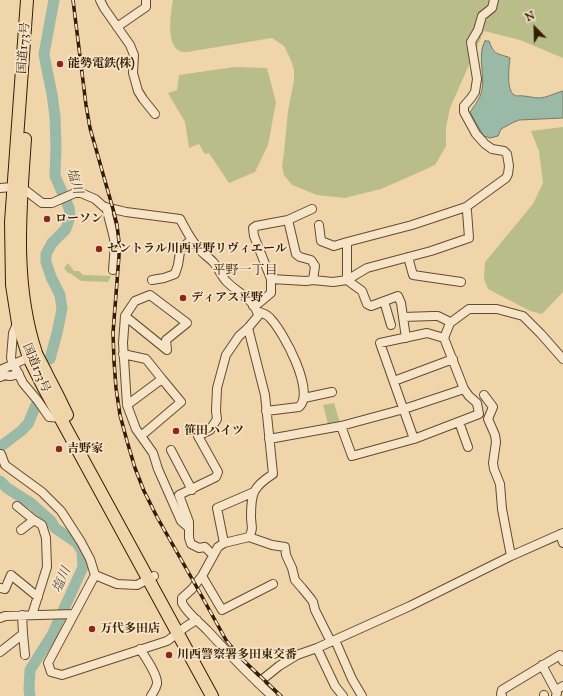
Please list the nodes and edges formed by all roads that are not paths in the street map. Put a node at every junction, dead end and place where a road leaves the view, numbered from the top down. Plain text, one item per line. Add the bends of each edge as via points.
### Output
1 (27, 0) edge
2 (33, 0) edge
3 (100, 0) edge
4 (146, 0) edge
5 (494, 0) edge
6 (117, 27) junction
7 (155, 114) dead end
8 (0, 188) edge
9 (17, 188) junction
10 (106, 207) junction
11 (466, 207) junction
12 (312, 209) dead end
13 (288, 220) junction
14 (319, 225) dead end
15 (191, 240) junction
16 (346, 242) junction
17 (408, 257) junction
18 (113, 270) dead end
19 (271, 279) junction
20 (152, 280) dead end
21 (313, 280) junction
22 (347, 280) junction
23 (461, 282) dead end
24 (384, 301) junction
25 (255, 308) junction
26 (125, 316) junction
27 (403, 317) junction
28 (23, 320) junction
29 (448, 321) dead end
30 (391, 325) dead end
31 (248, 328) junction
32 (406, 338) junction
33 (444, 338) junction
34 (123, 354) junction
35 (33, 356) junction
36 (453, 359) junction
37 (563, 359) edge
38 (13, 365) junction
39 (0, 370) edge
40 (19, 374) junction
41 (0, 376) edge
42 (162, 379) junction
43 (394, 381) junction
44 (464, 389) junction
45 (332, 392) dead end
46 (484, 395) dead end
47 (304, 398) junction
48 (127, 406) junction
49 (404, 409) junction
50 (266, 411) junction
51 (64, 418) junction
52 (459, 422) junction
53 (341, 426) junction
54 (141, 436) junction
55 (269, 439) junction
56 (414, 439) junction
57 (468, 446) dead end
58 (171, 450) dead end
59 (1, 454) edge
60 (192, 490) junction
61 (254, 492) junction
62 (17, 506) dead end
63 (34, 520) junction
64 (188, 527) junction
65 (21, 530) dead end
66 (562, 533) edge
67 (249, 537) junction
68 (224, 543) junction
69 (563, 543) edge
70 (213, 555) junction
71 (511, 556) junction
72 (95, 575) junction
73 (202, 576) junction
74 (151, 578) junction
75 (273, 584) dead end
76 (0, 588) edge
77 (38, 597) junction
78 (74, 614) junction
79 (22, 615) junction
80 (32, 615) junction
81 (0, 618) edge
82 (197, 620) junction
83 (180, 632) junction
84 (24, 634) junction
85 (333, 641) junction
86 (317, 648) junction
87 (140, 649) junction
88 (0, 652) edge
89 (25, 655) dead end
90 (563, 661) edge
91 (542, 666) junction
92 (258, 683) junction
93 (558, 691) edge
94 (151, 696) edge
95 (212, 696) edge
96 (219, 696) edge
97 (272, 696) edge
98 (343, 696) edge
99 (362, 696) edge
100 (502, 696) edge

1 - 9 highway, 国道173号
2 - 9 highway, 国道173号 via 30,69
3 - 6 street
4 - 6 street via 146,7
5 - 11 street via 492,8 482,16 471,42 477,79 475,92 464,106 464,112 476,134 485,144 507,154 508,174
6 - 7 street via 134,55 133,73 138,91
8 - 9 street
9 - 10 street via 25,190 42,203 52,204 75,193 81,193 95,198
9 - 28 highway, 国道173号 via 11,222 12,285
10 - 15 street via 180,219
10 - 18 street via 115,244
11 - 16 street
11 - 17 street via 469,238 431,252
12 - 13 street
13 - 19 street via 253,228
13 - 21 street via 296,254 311,260 315,266
14 - 16 street via 322,241 334,246
15 - 20 street via 180,252 175,274
15 - 25 street via 214,263 226,282
16 - 22 street
17 - 22 street via 367,268
17 - 23 street via 413,275
19 - 21 street
19 - 25 street via 271,293
21 - 22 street
22 - 24 street via 362,292 367,304 371,306
24 - 27 street via 398,296
24 - 30 street
25 - 31 street via 258,316
25 - 47 street via 274,322 295,358
26 - 26 street via 135,300 150,295 187,323 166,340 167,350
26 - 34 street
27 - 29 street via 438,316
27 - 32 street
28 - 35 highway, 国道173号
28 - 38 street via 17,324 13,333
31 - 50 street via 265,395
31 - 60 street via 226,355 217,388 217,419 210,430 198,436 218,472 216,477
32 - 33 street via 427,333
32 - 43 street via 380,343
33 - 36 street
33 - 37 street via 450,323 469,309 497,309 523,316
34 - 42 street via 146,359
34 - 48 street
35 - 38 street
35 - 51 highway, 国道173号 via 44,388
36 - 43 street
36 - 44 street
38 - 39 street
38 - 40 street
40 - 41 street
40 - 51 street via 49,417
42 - 48 street
42 - 54 street via 181,402
43 - 49 street
44 - 49 street
44 - 52 street via 477,403 478,414
45 - 47 street
46 - 71 street via 492,407 488,419 496,435 493,463 500,484
47 - 50 street via 299,408
48 - 54 street
49 - 53 street
49 - 56 street
50 - 55 street
51 - 74 highway, 国道173号
52 - 56 street
52 - 57 street
53 - 55 street
53 - 56 street via 352,456
54 - 64 street via 153,453 181,521
55 - 61 street via 272,474 259,484
58 - 60 street
59 - 72 street via 5,465 42,492 61,511 81,542
60 - 64 street via 179,496 189,522
61 - 67 street via 252,530
61 - 68 street via 217,508
62 - 63 street
63 - 65 street
63 - 77 street via 42,525 46,538 47,567
64 - 70 street via 191,544 199,548 206,547
66 - 69 street
66 - 71 street
67 - 68 street
67 - 85 street via 285,547 295,580 312,599 315,610
68 - 70 street
70 - 73 street
71 - 85 street
72 - 74 street via 117,584 137,585
72 - 78 street
73 - 75 street via 222,610
73 - 82 street via 182,598 186,610
74 - 83 highway, 国道173号
76 - 77 street via 5,589 11,575
77 - 80 street
78 - 80 street
78 - 87 street via 48,663 51,672 62,675
79 - 80 street
79 - 81 street
79 - 84 street
82 - 83 street
82 - 92 street
83 - 87 street via 167,641
83 - 95 highway, 国道173号
83 - 96 highway, 国道173号
84 - 88 street
84 - 89 street
85 - 86 street
85 - 99 street
86 - 92 street via 297,655
86 - 98 street via 335,686
87 - 94 street via 157,680
90 - 91 street via 560,655
91 - 93 street
91 - 100 street via 502,690
92 - 97 street

